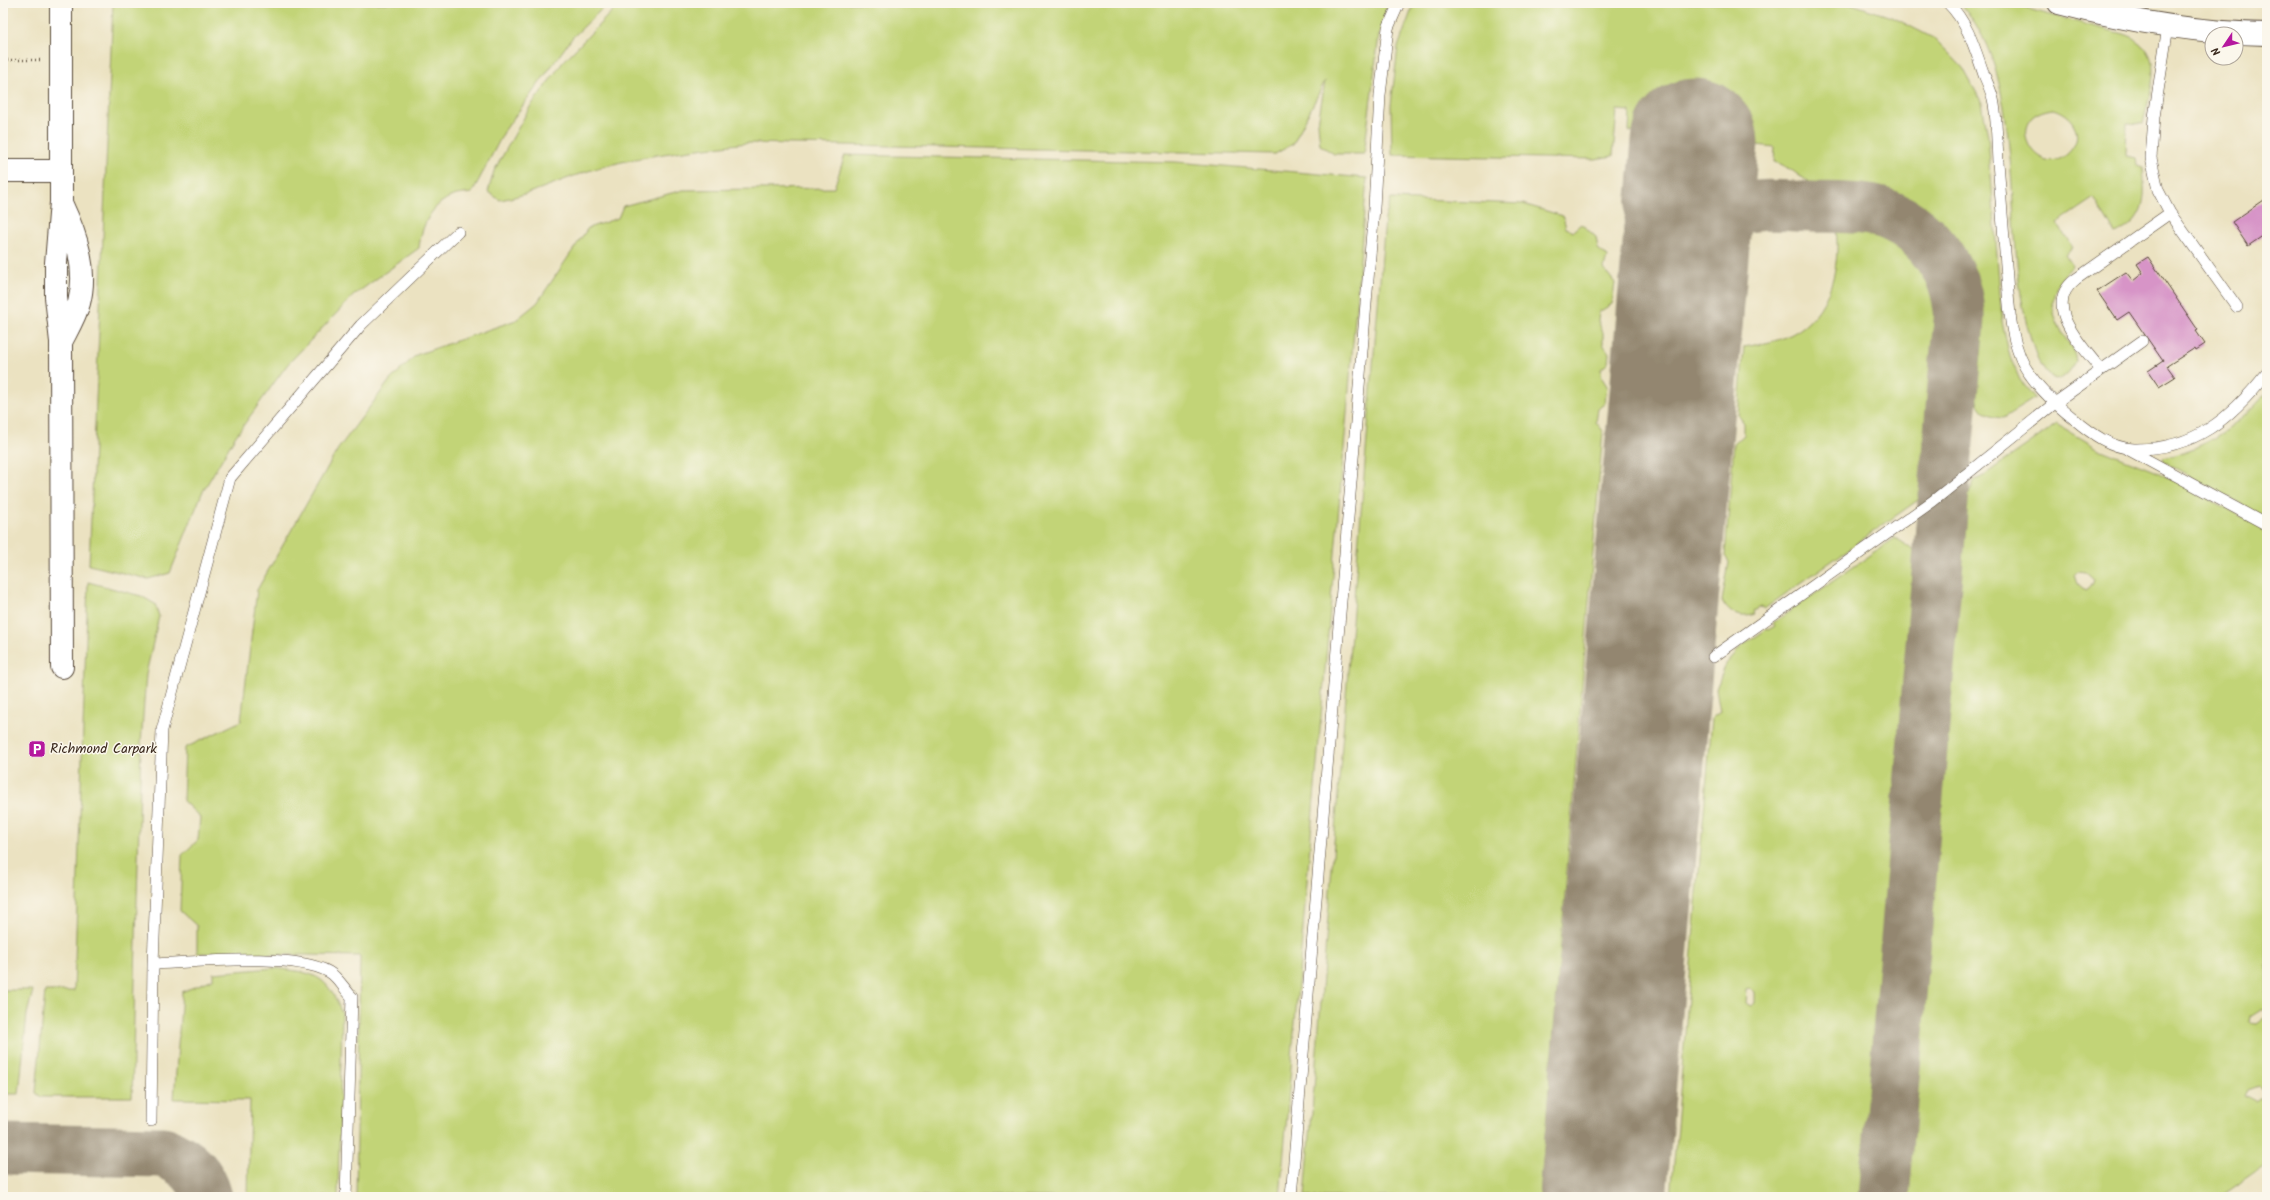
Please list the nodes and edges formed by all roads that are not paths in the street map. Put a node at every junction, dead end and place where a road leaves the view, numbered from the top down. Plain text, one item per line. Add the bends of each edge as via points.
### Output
1 (61, 3) edge
2 (1399, 3) edge
3 (1948, 3) edge
4 (2059, 3) edge
5 (2168, 26) junction
6 (2267, 34) edge
7 (3, 171) edge
8 (61, 171) junction
9 (2170, 213) junction
10 (458, 232) dead end
11 (2237, 307) dead end
12 (2142, 341) dead end
13 (2101, 370) junction
14 (2267, 373) edge
15 (2055, 403) junction
16 (2127, 449) junction
17 (2267, 525) edge
18 (1713, 657) dead end
19 (62, 667) dead end
20 (153, 964) junction
21 (152, 1121) dead end
22 (346, 1197) edge
23 (1291, 1197) edge

1 - 8 street
2 - 23 lane via 1388,28 1380,95 1373,216
3 - 15 lane via 1964,22 1970,34 1994,102 2008,296 2014,333 2030,376
4 - 5 street via 2117,18
5 - 6 street
5 - 9 lane via 2154,117 2151,158 2158,190
7 - 8 street
8 - 19 street via 56,297 61,342
9 - 11 lane
9 - 13 lane via 2072,282 2060,301 2067,325
10 - 20 lane via 361,325 230,478 162,730
12 - 13 lane
13 - 15 lane
14 - 16 lane via 2229,414 2196,437 2181,444 2157,449
15 - 16 lane via 2090,432 2110,444
15 - 18 lane via 1933,502
16 - 17 lane
20 - 21 lane
20 - 22 lane via 252,960 309,965 330,973 352,997

